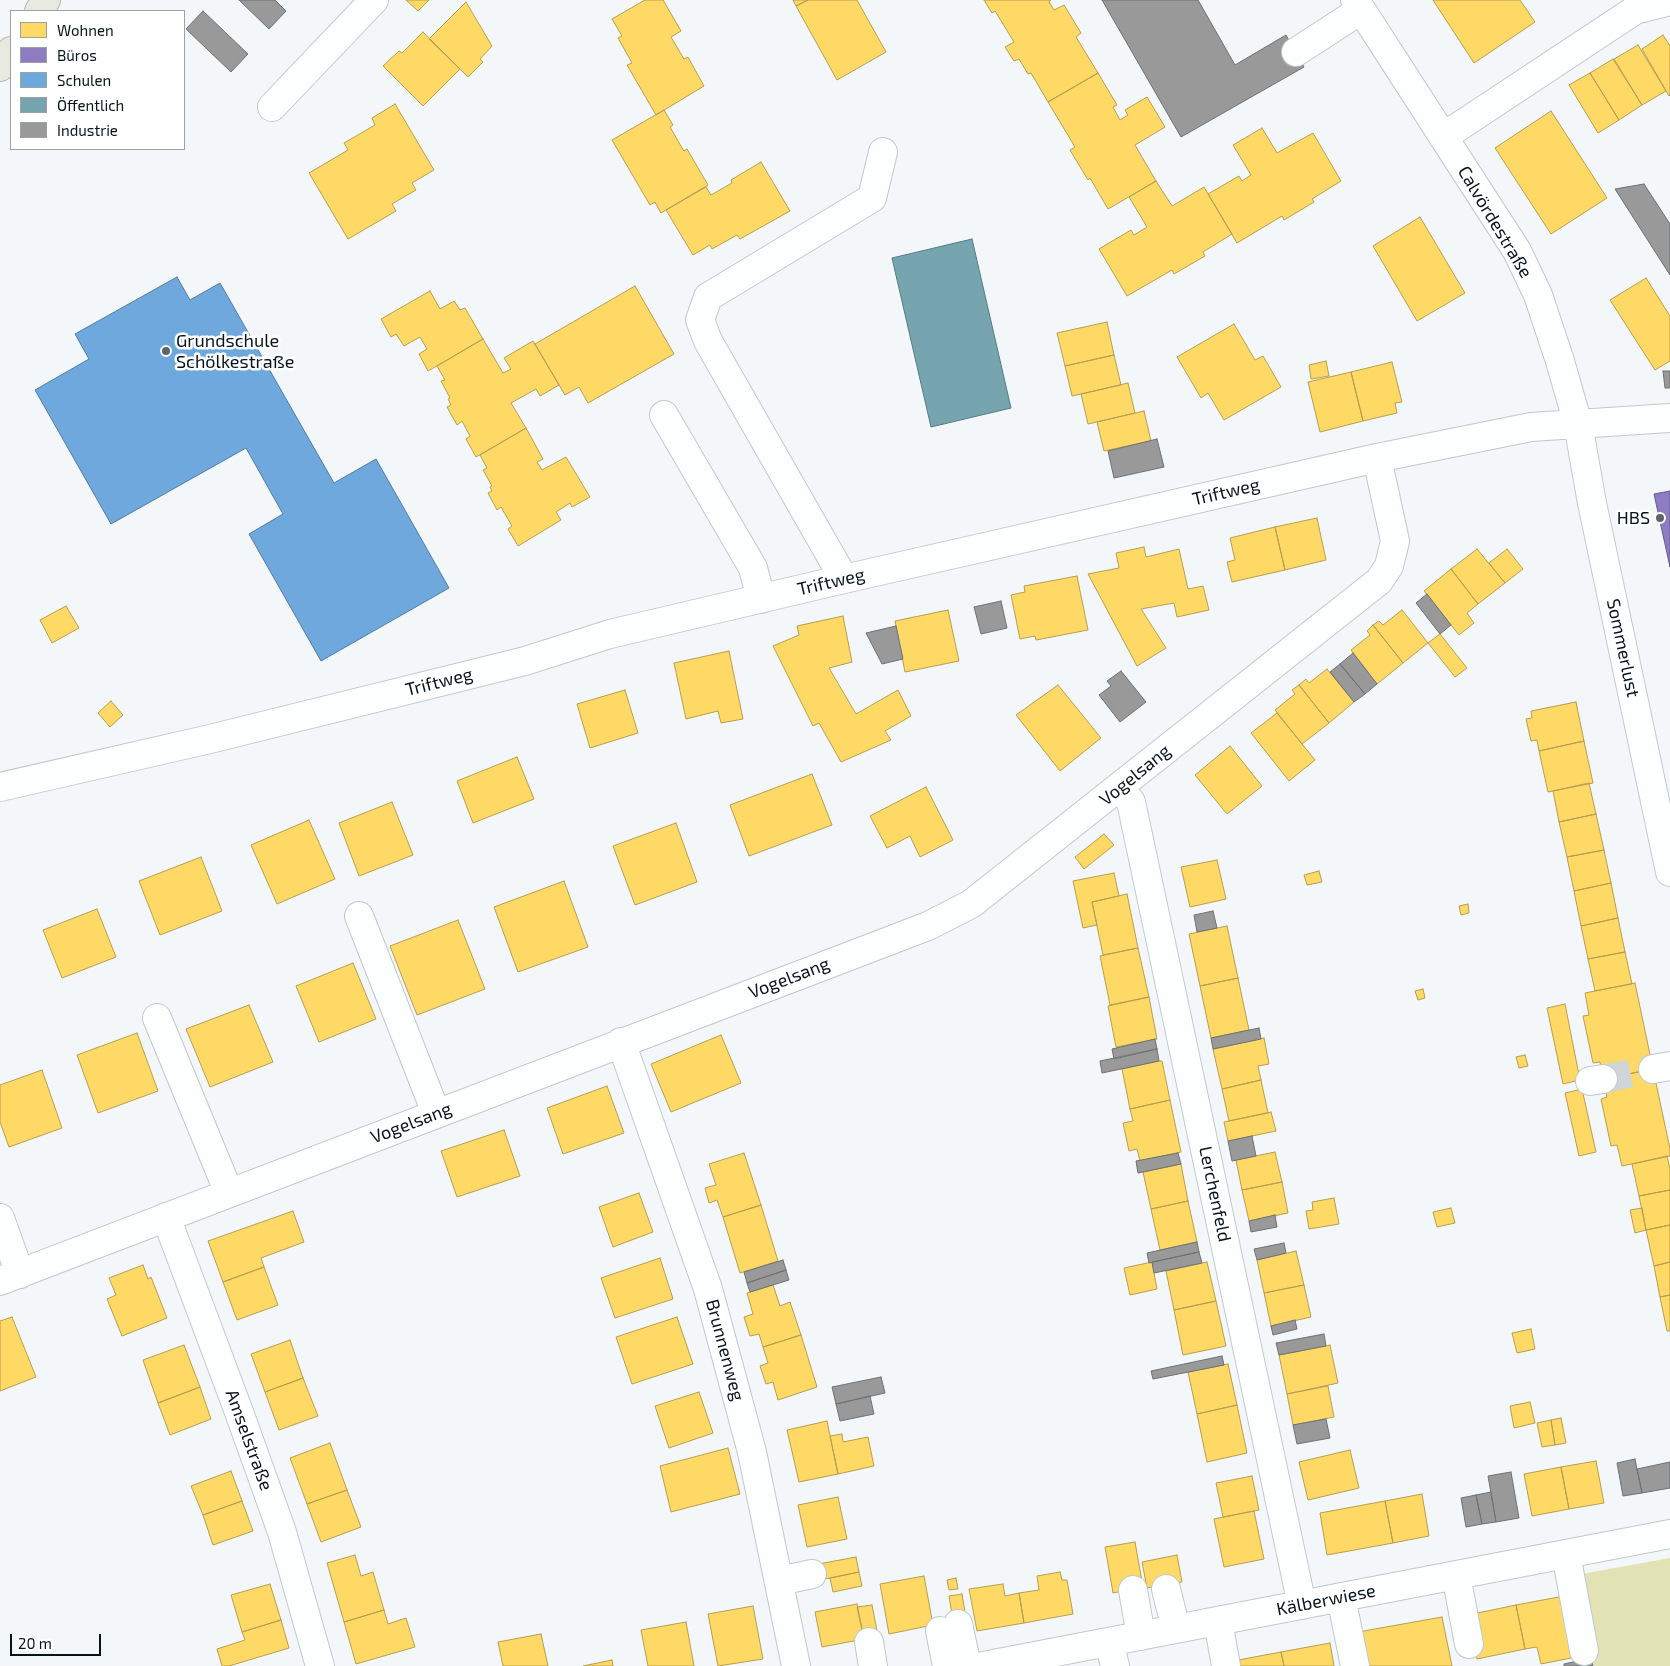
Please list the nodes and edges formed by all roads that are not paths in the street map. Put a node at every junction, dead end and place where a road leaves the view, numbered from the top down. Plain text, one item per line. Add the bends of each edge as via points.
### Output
1 (374, 0) edge
2 (1670, 1) edge
3 (1358, 5) edge
4 (10, 52) edge
5 (1296, 52) dead end
6 (0, 66) edge
7 (272, 107) dead end
8 (1443, 137) junction
9 (883, 152) dead end
10 (664, 415) dead end
11 (1670, 418) edge
12 (1578, 424) junction
13 (1377, 458) junction
14 (844, 579) junction
15 (761, 599) junction
16 (0, 787) edge
17 (1119, 787) junction
18 (1670, 872) edge
19 (359, 916) dead end
20 (157, 1018) dead end
21 (621, 1042) junction
22 (436, 1113) junction
23 (229, 1193) junction
24 (166, 1217) junction
25 (0, 1218) edge
26 (6, 1276) edge
27 (1670, 1534) edge
28 (1566, 1554) junction
29 (812, 1574) dead end
30 (1456, 1575) junction
31 (779, 1581) junction
32 (1166, 1589) dead end
33 (1133, 1590) dead end
34 (1335, 1598) junction
35 (1302, 1605) junction
36 (1212, 1622) junction
37 (1176, 1629) junction
38 (1141, 1636) junction
39 (1469, 1644) dead end
40 (1584, 1651) dead end
41 (1112, 1654) edge
42 (320, 1666) edge
43 (796, 1666) edge
44 (947, 1666) edge
45 (967, 1666) edge
46 (983, 1666) edge
47 (1215, 1666) edge
48 (1226, 1666) edge
49 (1341, 1666) edge
50 (1355, 1666) edge

1 - 7 street
2 - 8 street via 1635,10
3 - 5 street
3 - 8 street, Calvördestraße
4 - 6 highway
8 - 12 street, Calvördestraße via 1517,251 1538,296
9 - 14 street via 872,198 708,297 700,320 708,342
10 - 15 street via 753,568
11 - 12 street, Triftweg
12 - 13 street, Triftweg via 1531,426
12 - 18 street, Sommerlust
13 - 14 street, Triftweg
13 - 17 street, Vogelsang via 1394,541 1389,566 1379,580
14 - 15 street, Triftweg
15 - 16 street, Triftweg via 610,634 525,661 210,739
17 - 21 street, Vogelsang via 971,904 928,926
17 - 35 street, Lerchenfeld via 1131,802
19 - 22 street
20 - 23 street
21 - 22 street, Vogelsang
21 - 31 street, Brunnenweg via 708,1289 752,1452
22 - 23 street, Vogelsang
23 - 24 street, Vogelsang
24 - 26 street, Vogelsang
24 - 42 street, Amselstraße via 282,1532
25 - 26 street
27 - 28 street, Kälberwiese
28 - 30 street, Kälberwiese
28 - 40 street
29 - 31 street
30 - 34 street, Kälberwiese
30 - 39 street
31 - 43 street, Brunnenweg
32 - 37 street
33 - 38 street
34 - 35 street, Kälberwiese
34 - 49 street
34 - 50 street
35 - 36 street, Kälberwiese
36 - 37 street, Kälberwiese
36 - 47 street
36 - 48 street
37 - 38 street, Kälberwiese
38 - 41 street, Kälberwiese
41 - 46 street, Kälberwiese
44 - 45 street via 949,1627

